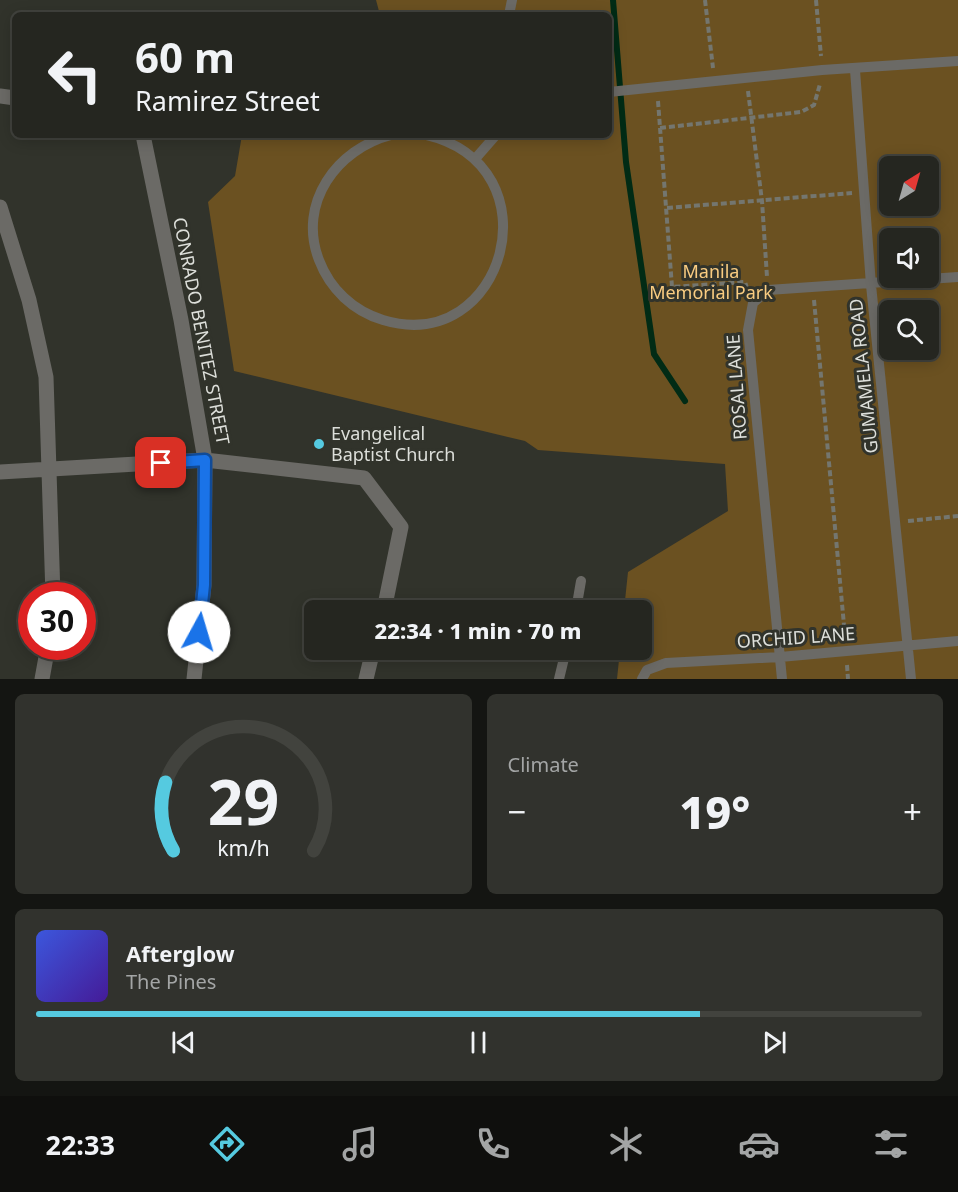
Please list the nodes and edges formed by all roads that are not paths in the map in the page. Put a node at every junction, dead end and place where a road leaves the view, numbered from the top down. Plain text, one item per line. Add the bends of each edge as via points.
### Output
1 (958, 61) edge
2 (855, 70) junction
3 (612, 92) edge
4 (144, 138) edge
5 (383, 138) edge
6 (437, 138) edge
7 (493, 138) edge
8 (475, 159) junction
9 (0, 207) edge
10 (958, 277) edge
11 (871, 285) junction
12 (205, 460) junction
13 (51, 470) junction
14 (0, 472) edge
15 (581, 581) dead end
16 (53, 582) edge
17 (386, 600) edge
18 (578, 600) edge
19 (958, 641) edge
20 (907, 646) junction
21 (780, 657) junction
22 (45, 660) edge
23 (371, 660) edge
24 (564, 660) edge
25 (42, 679) edge
26 (194, 679) edge
27 (366, 679) edge
28 (559, 679) edge
29 (642, 679) edge
30 (782, 679) edge
31 (911, 679) edge

1 - 2 lane
2 - 3 lane
2 - 11 lane, GUMAMELA ROAD
4 - 12 street, CONRADO BENITEZ STREET
5 - 8 lane via 359,147 333,170 317,202 314,237 323,270 338,292 358,310 391,323 443,318 473,300 494,272 504,239 504,221 495,187
6 - 8 lane
7 - 8 lane
9 - 13 street via 29,300 46,377
10 - 11 lane
11 - 20 lane, GUMAMELA ROAD
11 - 21 lane, ROSAL LANE via 768,290 753,303 748,330
12 - 13 street
12 - 17 street via 364,478 401,526
12 - 26 street, CONRADO BENITEZ STREET via 204,585
13 - 14 street
13 - 16 street
15 - 18 lane
19 - 20 lane, ORCHID LANE
20 - 21 lane, ORCHID LANE
20 - 31 lane, GUMAMELA ROAD
21 - 29 lane, ORCHID LANE via 666,663 647,670
21 - 30 lane, ROSAL LANE
22 - 25 street
23 - 27 street
24 - 28 lane

